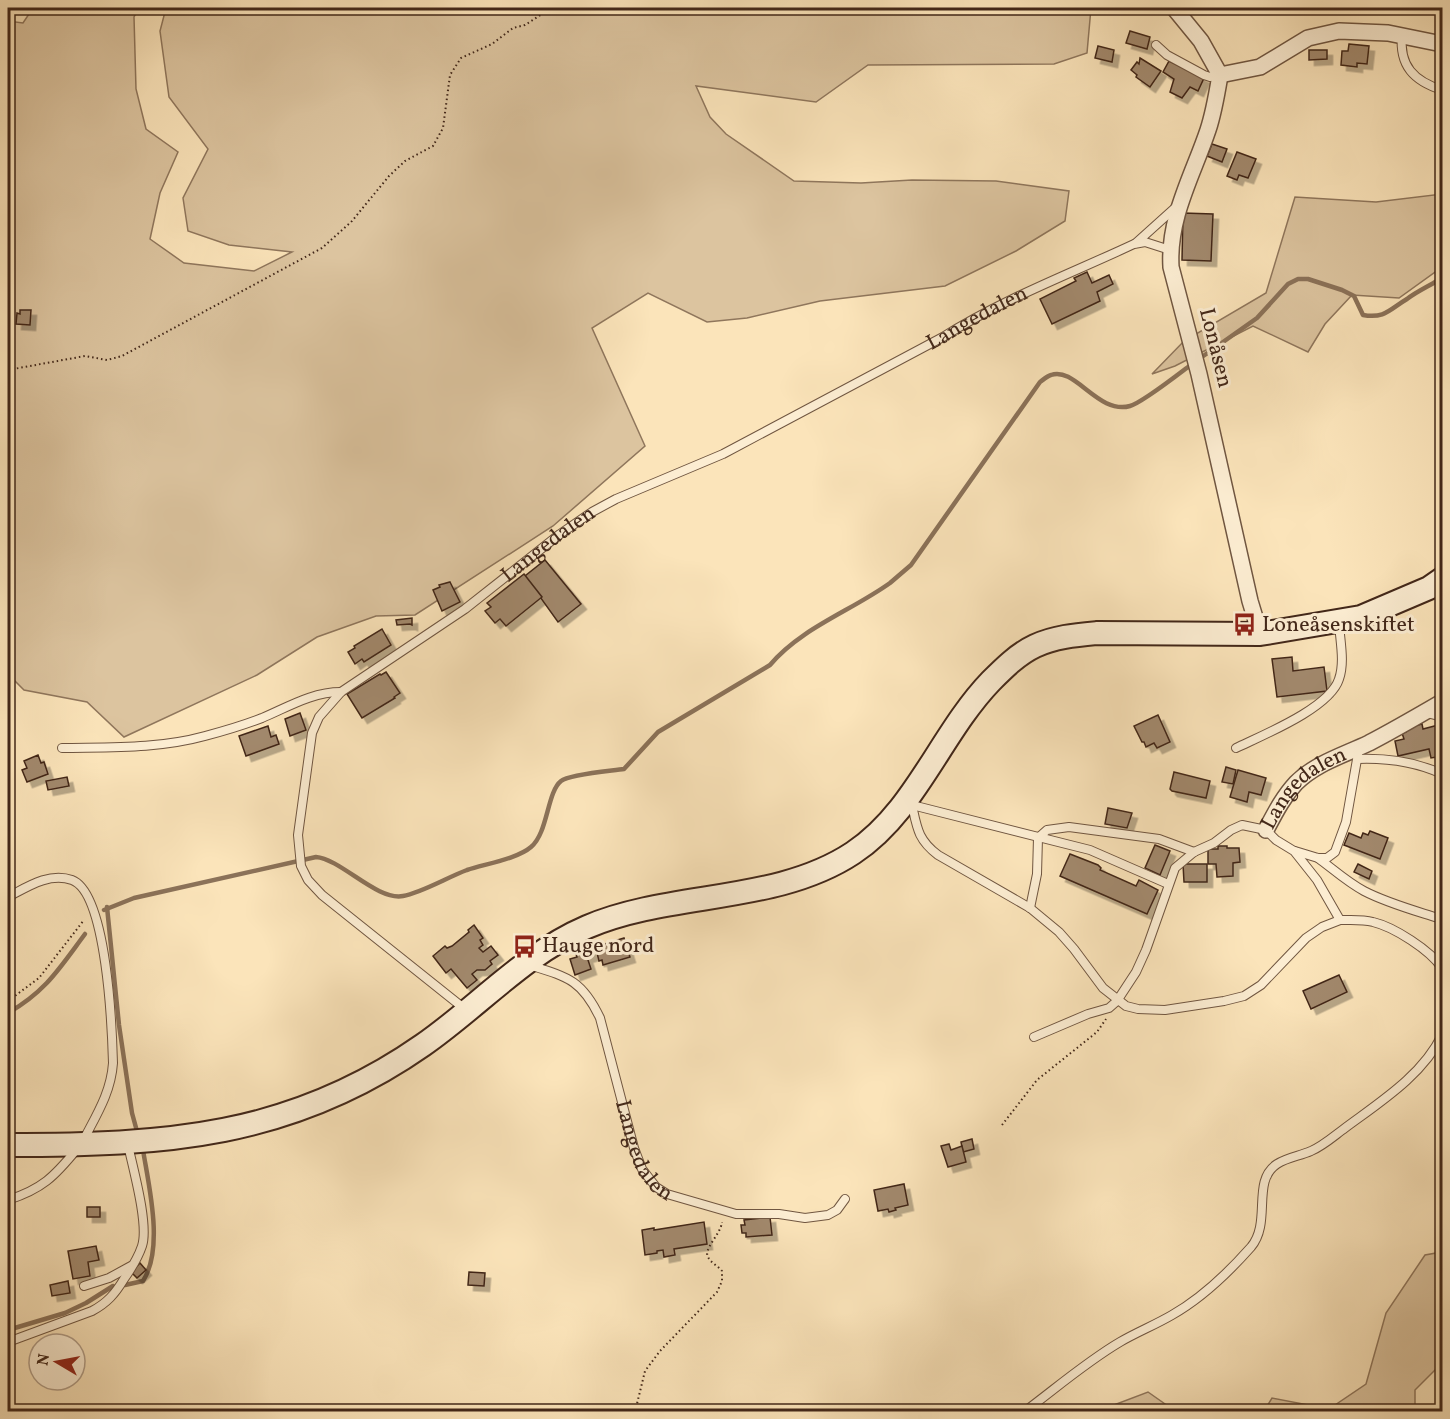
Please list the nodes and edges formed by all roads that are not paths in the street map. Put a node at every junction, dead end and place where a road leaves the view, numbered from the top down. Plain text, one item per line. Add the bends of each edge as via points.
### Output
1 (1174, 8) edge
2 (1402, 35) junction
3 (1443, 44) edge
4 (1156, 45) dead end
5 (1220, 75) junction
6 (1443, 90) edge
7 (1180, 204) junction
8 (1134, 244) junction
9 (1170, 249) junction
10 (1443, 579) edge
11 (1339, 622) junction
12 (1260, 634) junction
13 (341, 692) junction
14 (1443, 702) edge
15 (1424, 712) junction
16 (1443, 717) edge
17 (62, 748) dead end
18 (1236, 748) dead end
19 (1359, 753) junction
20 (1443, 774) edge
21 (909, 803) junction
22 (1266, 830) junction
23 (1038, 838) junction
24 (1294, 851) junction
25 (1194, 852) junction
26 (1318, 858) junction
27 (1168, 884) junction
28 (8, 897) edge
29 (1030, 908) junction
30 (1438, 918) dead end
31 (1340, 920) junction
32 (525, 964) junction
33 (1443, 968) edge
34 (1117, 1001) junction
35 (467, 1011) junction
36 (1443, 1035) edge
37 (1034, 1036) dead end
38 (128, 1143) junction
39 (8, 1145) edge
40 (81, 1145) junction
41 (845, 1199) dead end
42 (8, 1200) edge
43 (135, 1264) junction
44 (84, 1286) dead end
45 (8, 1342) edge
46 (1024, 1412) edge

1 - 5 street
2 - 3 street
2 - 5 street via 1329,33 1308,38 1260,67
2 - 6 lane via 1402,52 1408,68 1420,80
4 - 5 lane via 1204,75
5 - 7 street, Lonåsen via 1209,127
7 - 8 lane, Langedalen
7 - 9 street, Lonåsen
8 - 9 lane, Langedalen via 1145,242
8 - 13 lane, Langedalen via 971,319 723,454 592,512 465,609
9 - 12 street, Lonåsen via 1171,267
10 - 11 main road
11 - 12 main road
11 - 18 lane via 1341,672 1335,690 1319,705
12 - 21 main road via 1097,633 1035,646 1002,669 984,688
13 - 17 lane via 322,693 260,719 171,744
13 - 35 lane, Langedalen via 312,733 298,835 301,866 322,895
14 - 15 street, Langedalen
15 - 16 lane
15 - 19 street, Langedalen
19 - 20 lane
19 - 22 street, Langedalen via 1334,758 1297,782 1280,802
19 - 26 lane via 1340,842 1327,858
21 - 23 lane
21 - 29 lane via 926,846
21 - 32 main road via 872,839 833,865 780,883 615,917 585,928
22 - 24 lane
22 - 25 lane, Langedalen via 1242,825
23 - 25 lane via 1047,830 1069,828 1145,836
23 - 27 lane via 1108,857
23 - 29 lane via 1037,874
24 - 26 lane
24 - 31 lane via 1317,880
25 - 27 lane, Langedalen via 1175,868
26 - 30 lane via 1365,892
27 - 34 lane, Langedalen via 1146,950
28 - 40 lane via 37,882 60,877 81,885 91,900 105,963 113,1063 108,1094
29 - 34 lane via 1059,932
31 - 33 lane via 1374,922 1393,930
31 - 34 lane via 1306,938 1261,985 1244,996 1158,1010 1138,1009
32 - 35 main road
32 - 41 lane, Langedalen via 571,981 591,999 603,1027 642,1169 667,1194 736,1214 805,1218 833,1213
34 - 37 lane, Langedalen via 1109,1008
35 - 38 main road via 378,1074 309,1107 211,1133
36 - 46 lane via 1414,1074 1377,1105 1312,1151 1277,1164 1268,1173 1260,1231 1234,1266 1197,1299 1118,1343
38 - 40 main road
38 - 43 lane via 144,1227
39 - 40 main road
40 - 42 lane via 47,1182
43 - 44 lane
43 - 45 lane via 104,1304

